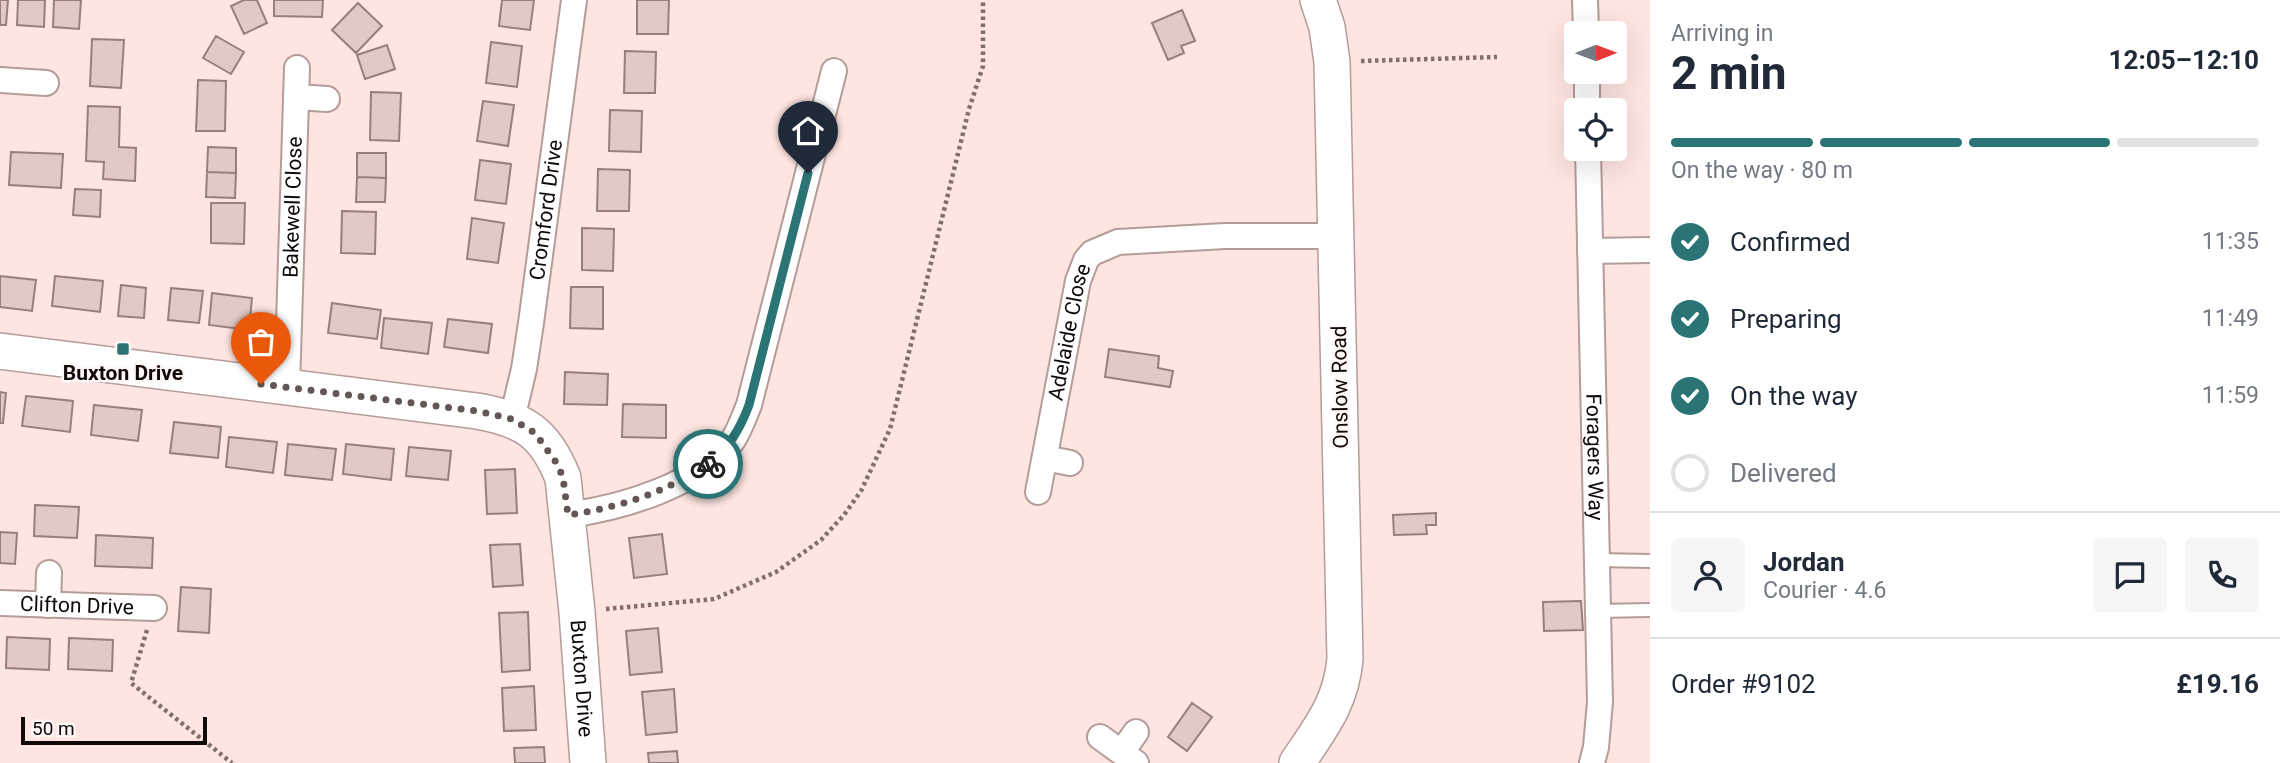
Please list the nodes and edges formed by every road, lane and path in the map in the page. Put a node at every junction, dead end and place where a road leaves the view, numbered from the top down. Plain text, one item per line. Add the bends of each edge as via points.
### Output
1 (573, 0) edge
2 (983, 0) edge
3 (1318, 0) edge
4 (1585, 0) edge
5 (1586, 21) edge
6 (1497, 57) dead end
7 (1332, 62) junction
8 (297, 68) dead end
9 (834, 71) dead end
10 (0, 80) edge
11 (46, 83) dead end
12 (296, 97) junction
13 (327, 99) dead end
14 (1588, 161) edge
15 (1336, 236) junction
16 (1650, 250) edge
17 (1590, 251) junction
18 (0, 351) edge
19 (287, 387) junction
20 (512, 419) junction
21 (1045, 458) junction
22 (1070, 464) dead end
23 (1038, 492) dead end
24 (568, 515) junction
25 (1596, 560) junction
26 (1650, 561) edge
27 (49, 573) dead end
28 (0, 603) edge
29 (48, 605) junction
30 (154, 608) joint
31 (1650, 610) edge
32 (1597, 611) junction
33 (577, 612) junction
34 (1136, 732) dead end
35 (1100, 737) dead end
36 (1129, 758) edge
37 (232, 763) edge
38 (588, 763) edge
39 (1297, 763) edge
40 (1592, 763) edge

1 - 20 street, Cromford Drive via 531,323
2 - 33 path via 983,66 890,429 861,491 821,540 776,572 714,598
3 - 7 street, Onslow Road
4 - 5 street
6 - 7 path
7 - 15 street, Onslow Road
8 - 12 street, Bakewell Close
9 - 24 street via 749,405 738,431 711,462 681,481 595,511
10 - 11 street
12 - 13 street
12 - 19 street, Bakewell Close
14 - 17 street, Foragers Way
15 - 21 street, Adelaide Close via 1130,241 1092,253 1078,281
15 - 39 street, Onslow Road via 1345,659 1331,711
16 - 17 street
17 - 25 street, Foragers Way
18 - 19 street, Buxton Drive
19 - 20 street, Buxton Drive
20 - 24 street, Buxton Drive via 535,433 558,465
21 - 22 street
21 - 23 street, Adelaide Close
24 - 33 street, Buxton Drive
25 - 26 lane
25 - 32 street, Foragers Way
27 - 29 street
28 - 29 street, Clifton Drive
29 - 30 street, Clifton Drive
30 - 37 path via 131,683
31 - 32 lane
32 - 40 street, Foragers Way via 1600,702
33 - 38 street, Buxton Drive
34 - 36 street
35 - 36 street

